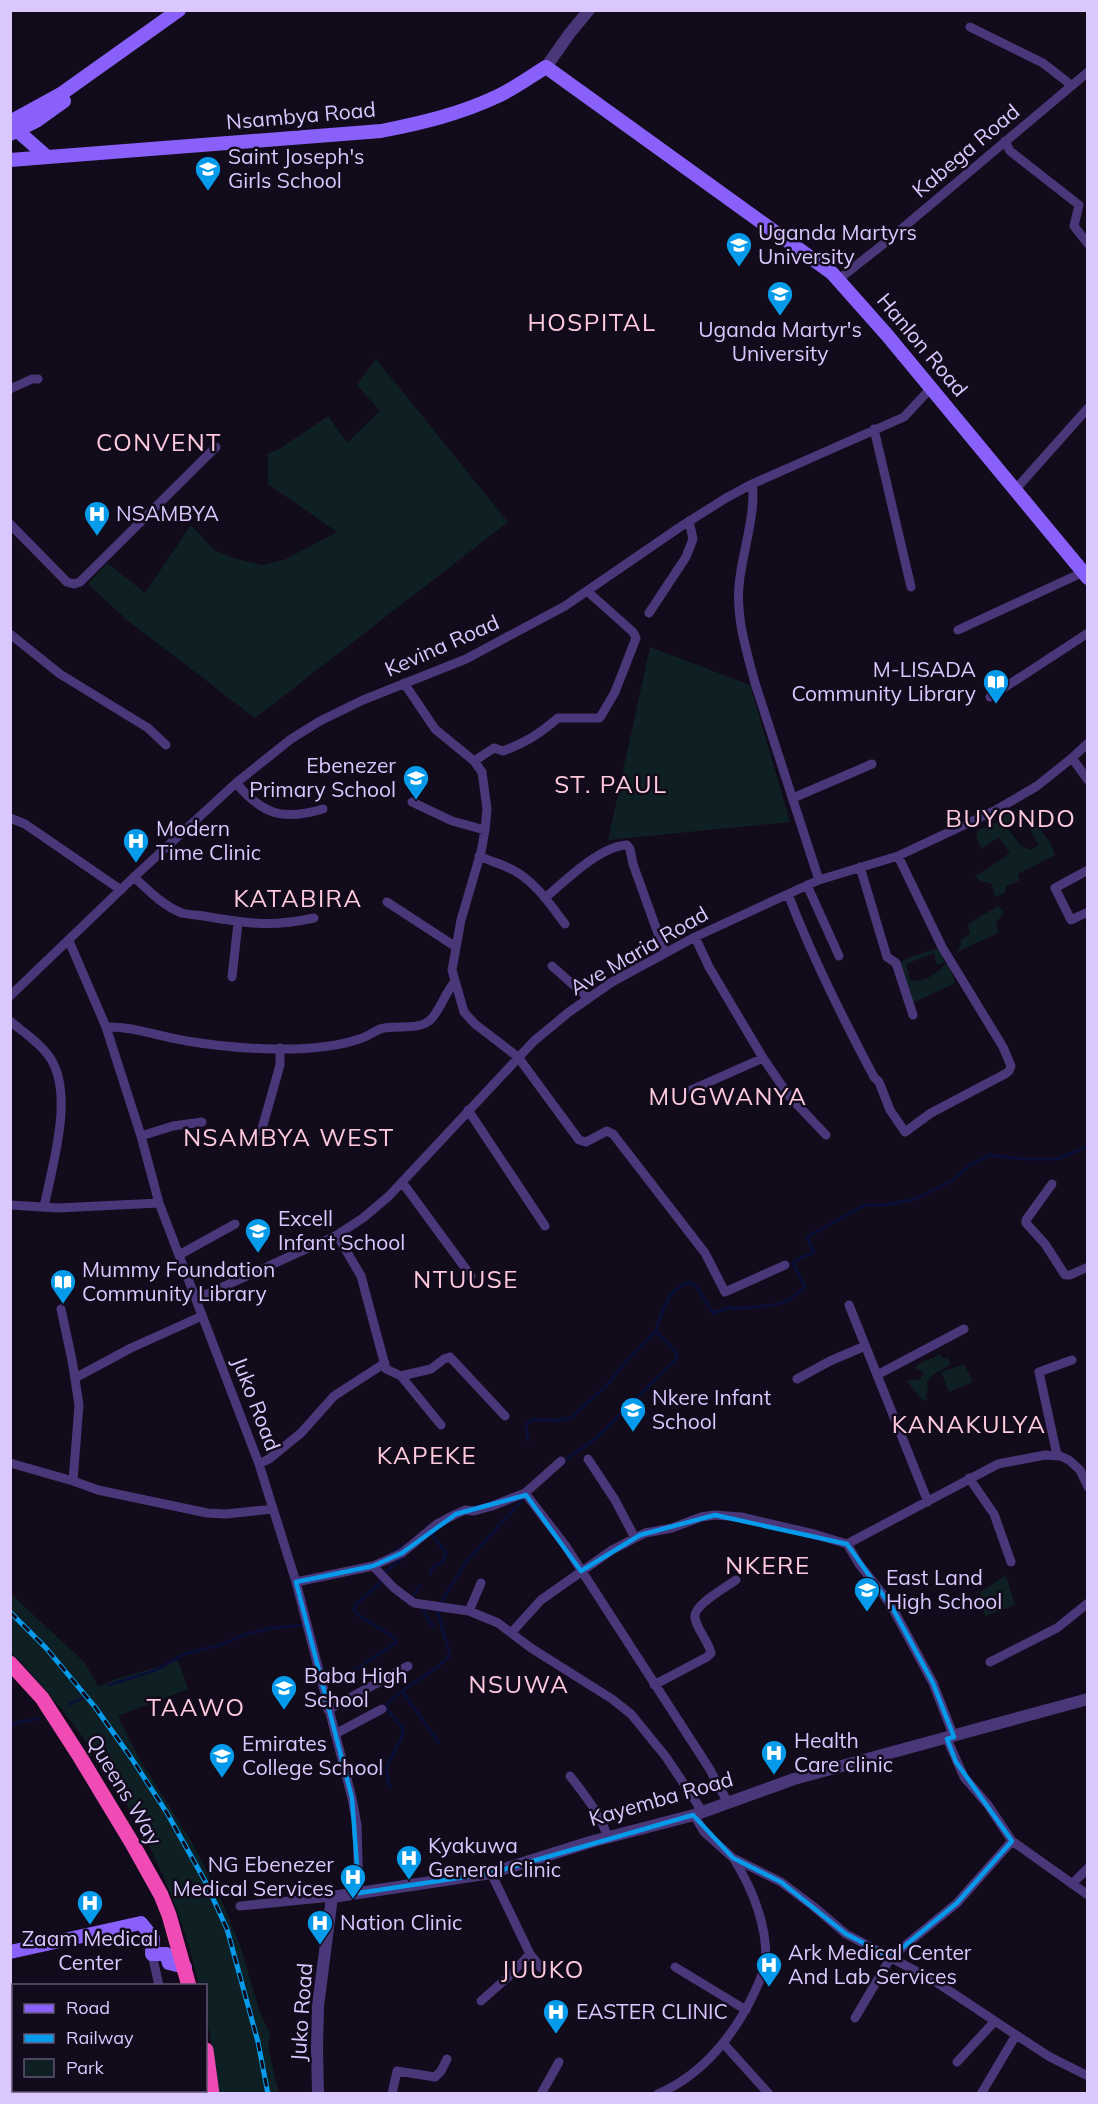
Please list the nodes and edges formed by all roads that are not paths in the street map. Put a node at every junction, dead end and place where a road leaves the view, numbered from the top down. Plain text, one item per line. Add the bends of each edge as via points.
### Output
1 (179, 10) edge
2 (589, 10) edge
3 (970, 27) dead end
4 (546, 67) junction
5 (1088, 72) edge
6 (1071, 85) junction
7 (12, 128) edge
8 (1005, 141) junction
9 (46, 156) junction
10 (10, 160) edge
11 (1088, 243) edge
12 (838, 279) junction
13 (38, 379) dead end
14 (931, 388) junction
15 (10, 389) edge
16 (1088, 408) edge
17 (874, 429) junction
18 (216, 447) dead end
19 (752, 484) junction
20 (1014, 490) junction
21 (689, 521) junction
22 (10, 524) edge
23 (1086, 574) edge
24 (911, 587) dead end
25 (587, 591) junction
26 (649, 613) dead end
27 (958, 630) dead end
28 (1088, 633) edge
29 (10, 634) edge
30 (404, 683) junction
31 (990, 697) dead end
32 (1088, 743) edge
33 (166, 745) dead end
34 (1072, 758) junction
35 (474, 761) junction
36 (872, 764) dead end
37 (1088, 780) edge
38 (236, 783) junction
39 (793, 798) junction
40 (412, 802) dead end
41 (323, 809) dead end
42 (10, 818) edge
43 (485, 830) junction
44 (479, 856) junction
45 (898, 856) junction
46 (860, 867) junction
47 (1088, 870) edge
48 (134, 877) junction
49 (819, 880) junction
50 (807, 885) junction
51 (121, 890) junction
52 (788, 894) junction
53 (545, 898) junction
54 (387, 902) dead end
55 (1088, 912) edge
56 (314, 918) dead end
57 (238, 923) junction
58 (565, 924) dead end
59 (695, 937) junction
60 (69, 940) junction
61 (456, 947) junction
62 (665, 953) junction
63 (839, 956) dead end
64 (552, 966) dead end
65 (232, 977) dead end
66 (454, 983) junction
67 (10, 996) edge
68 (588, 998) junction
69 (913, 1015) dead end
70 (10, 1021) edge
71 (106, 1027) junction
72 (280, 1048) junction
73 (518, 1057) junction
74 (763, 1058) junction
75 (691, 1090) dead end
76 (468, 1110) junction
77 (202, 1122) dead end
78 (261, 1132) dead end
79 (826, 1135) dead end
80 (141, 1136) junction
81 (402, 1182) junction
82 (1052, 1184) dead end
83 (159, 1203) junction
84 (10, 1205) edge
85 (44, 1207) junction
86 (235, 1224) dead end
87 (545, 1226) dead end
88 (337, 1234) junction
89 (179, 1255) junction
90 (785, 1265) dead end
91 (1088, 1267) edge
92 (471, 1276) dead end
93 (196, 1299) junction
94 (849, 1305) dead end
95 (62, 1309) dead end
96 (202, 1316) junction
97 (964, 1329) dead end
98 (866, 1346) junction
99 (1072, 1360) dead end
100 (384, 1363) junction
101 (877, 1375) junction
102 (401, 1376) junction
103 (75, 1378) junction
104 (797, 1379) dead end
105 (505, 1416) dead end
106 (441, 1425) dead end
107 (1057, 1455) junction
108 (588, 1459) dead end
109 (561, 1461) dead end
110 (10, 1463) edge
111 (259, 1464) junction
112 (1084, 1467) edge
113 (969, 1478) junction
114 (73, 1481) junction
115 (1088, 1486) edge
116 (525, 1493) junction
117 (928, 1502) junction
118 (273, 1509) junction
119 (635, 1538) junction
120 (847, 1544) junction
121 (1011, 1562) dead end
122 (373, 1566) junction
123 (581, 1571) junction
124 (736, 1580) dead end
125 (296, 1582) junction
126 (481, 1583) dead end
127 (1088, 1603) edge
128 (469, 1611) junction
129 (512, 1632) junction
130 (990, 1662) dead end
131 (10, 1663) edge
132 (408, 1666) dead end
133 (654, 1686) junction
134 (1088, 1699) edge
135 (328, 1710) junction
136 (382, 1710) dead end
137 (335, 1734) junction
138 (950, 1738) junction
139 (570, 1776) dead end
140 (728, 1803) junction
141 (698, 1813) junction
142 (608, 1837) junction
143 (1012, 1841) junction
144 (733, 1858) junction
145 (1088, 1868) edge
146 (491, 1873) junction
147 (1072, 1884) junction
148 (359, 1893) junction
149 (1088, 1894) edge
150 (332, 1897) junction
151 (240, 1906) dead end
152 (10, 1952) edge
153 (152, 1954) junction
154 (530, 1954) junction
155 (891, 1957) junction
156 (185, 1967) junction
157 (541, 1968) dead end
158 (675, 1968) dead end
159 (159, 1984) edge
160 (189, 1984) edge
161 (481, 2001) dead end
162 (746, 2010) junction
163 (855, 2018) dead end
164 (995, 2021) junction
165 (1017, 2036) junction
166 (723, 2043) junction
167 (207, 2057) edge
168 (447, 2059) dead end
169 (559, 2062) dead end
170 (957, 2062) dead end
171 (1088, 2076) edge
172 (212, 2094) edge
173 (318, 2094) edge
174 (392, 2094) edge
175 (541, 2094) edge
176 (658, 2094) edge
177 (769, 2094) edge
178 (981, 2094) edge

1 - 7 main road
2 - 4 street
3 - 6 street via 1043,63
4 - 9 main road, Nsambya Road via 464,111 381,131
4 - 12 main road, Hanlon Road
5 - 6 street, Kabega Road
6 - 8 street, Kabega Road
7 - 9 main road
8 - 11 street via 1010,151 1079,205 1074,226
8 - 12 street, Kabega Road
9 - 10 main road, Nsambya Road
12 - 14 main road, Hanlon Road
13 - 15 street
14 - 17 street, Kevina Road via 904,417
14 - 20 main road, Hanlon Road
16 - 20 street
17 - 19 street, Kevina Road
17 - 24 street
18 - 22 street via 80,582 67,582
19 - 21 street, Kevina Road
19 - 39 street via 739,603 749,659
20 - 23 main road, Hanlon Road
21 - 25 street, Kevina Road
21 - 26 street via 693,539 687,557
23 - 27 street
25 - 30 street, Kevina Road via 465,659
25 - 35 street via 636,638 601,716 558,718 522,744 503,751 494,748
28 - 31 street
29 - 33 street via 60,674 148,728
30 - 35 street via 435,729
30 - 38 street, Kevina Road via 320,721
32 - 34 street, Ave Maria Road
34 - 37 street
34 - 45 street, Ave Maria Road via 1037,786 996,810
35 - 43 street via 482,772 487,809
36 - 39 street
38 - 41 street via 251,800 275,812 306,814
38 - 48 street, Kevina Road
39 - 49 street
40 - 43 street via 452,821
42 - 51 street via 25,824
43 - 44 street
44 - 53 street via 513,870
44 - 61 street
45 - 46 street, Ave Maria Road
45 - 52 street via 942,947 1011,1066 1005,1074 931,1113 906,1131 890,1110 879,1082 842,1018
46 - 49 street, Ave Maria Road
46 - 69 street via 887,957 896,963
47 - 55 street via 1055,888 1071,920
48 - 51 street, Kevina Road
48 - 57 street via 182,913
49 - 50 street, Ave Maria Road
50 - 52 street, Ave Maria Road
50 - 63 street
51 - 60 street, Kevina Road
52 - 59 street, Ave Maria Road
53 - 58 street
53 - 62 street via 590,860 627,845
54 - 61 street
56 - 57 street via 279,924
57 - 65 street
59 - 62 street, Ave Maria Road
59 - 74 street
60 - 67 street, Kevina Road
60 - 71 street, Juko Road
61 - 66 street
62 - 68 street, Ave Maria Road
64 - 68 street
66 - 72 street via 428,1022 381,1029 345,1043
66 - 73 street via 467,1016
68 - 73 street, Ave Maria Road
70 - 85 street via 49,1056 62,1087 57,1146
71 - 72 street via 132,1028 187,1041
71 - 80 street, Juko Road
72 - 78 street via 280,1065
73 - 76 street, Ave Maria Road
73 - 90 street via 579,1140 586,1142 607,1131 613,1134 705,1252 724,1291
74 - 75 street
74 - 79 street via 789,1096
76 - 81 street, Ave Maria Road
76 - 87 street
77 - 80 street
80 - 83 street, Juko Road
81 - 88 street, Ave Maria Road via 371,1212
81 - 92 street
82 - 91 street via 1026,1223 1065,1275
83 - 85 street
83 - 89 street, Juko Road
84 - 85 street
86 - 89 street
88 - 93 street, Ave Maria Road
88 - 100 street via 362,1276
89 - 93 street, Juko Road
93 - 96 street, Juko Road
94 - 98 street
95 - 103 street
96 - 103 street
96 - 111 street, Juko Road
97 - 101 street
98 - 101 street
98 - 104 street
99 - 107 street via 1039,1372
100 - 102 street via 388,1371
100 - 111 street via 333,1396 301,1433
101 - 117 street
102 - 105 street via 431,1369 450,1357
102 - 106 street
103 - 114 street via 79,1422
107 - 112 street
107 - 113 street via 998,1464
108 - 119 street
109 - 116 street
110 - 114 street
111 - 118 street, Juko Road
112 - 115 street
113 - 117 street
113 - 121 street via 994,1514
114 - 118 street via 98,1490 207,1512
116 - 122 street via 456,1514 437,1524 402,1553
116 - 123 street
117 - 120 street
118 - 125 street, Juko Road
119 - 120 street via 715,1515 741,1517
119 - 123 street
120 - 138 street via 892,1609 933,1683
122 - 125 street
122 - 128 street via 414,1603
123 - 129 street via 541,1600
123 - 133 street
124 - 133 street via 695,1611 694,1617 711,1653
125 - 135 street, Juko Road
126 - 128 street
127 - 130 street via 1057,1628
128 - 129 street
129 - 141 street via 630,1714 666,1757
131 - 156 highway, Queens Way via 42,1698 119,1820 161,1895
132 - 135 street
133 - 140 street
134 - 138 street, Kayemba Road
135 - 137 street, Juko Road
136 - 137 street
137 - 148 street, Juko Road via 357,1825
138 - 140 street, Kayemba Road via 794,1779
138 - 143 street via 964,1777
139 - 142 street via 602,1820
140 - 141 street, Kayemba Road
141 - 142 street, Kayemba Road
141 - 144 street via 704,1832
142 - 146 street, Kayemba Road
143 - 147 street
143 - 155 street via 957,1903
144 - 155 street via 781,1882 846,1934
144 - 162 street via 762,1916 767,1960
145 - 147 street
146 - 148 street, Kayemba Road
146 - 154 street
147 - 149 street
148 - 150 street, Kayemba Road
150 - 151 street, Kayemba Road
150 - 173 street, Juko Road via 318,2006
152 - 153 main road via 141,1923 153,1938
153 - 156 main road via 166,1954 169,1963
153 - 159 street
154 - 157 street
154 - 161 street
155 - 163 street
155 - 164 street
156 - 160 highway, Queens Way
158 - 162 street
162 - 166 street
164 - 165 street
164 - 170 street
165 - 171 street
165 - 178 street
166 - 176 street via 699,2068
166 - 177 street
167 - 172 highway
168 - 174 street via 435,2077 397,2071
169 - 175 street

